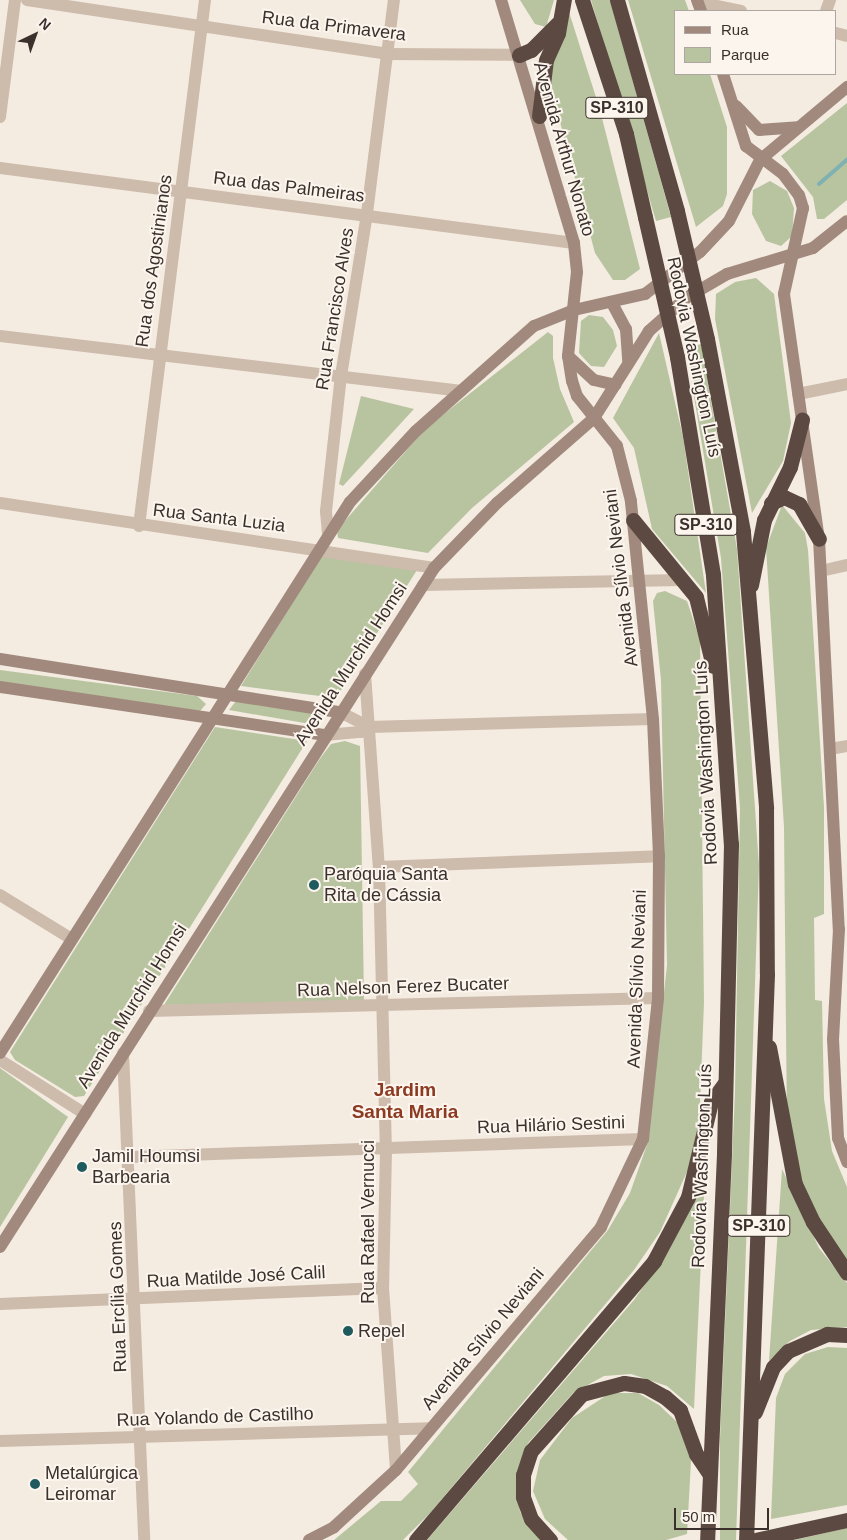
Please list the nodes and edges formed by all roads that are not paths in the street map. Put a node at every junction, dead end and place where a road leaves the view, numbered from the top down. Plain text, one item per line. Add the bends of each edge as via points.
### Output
1 (15, 0) edge
2 (27, 0) edge
3 (205, 0) edge
4 (394, 0) edge
5 (501, 0) edge
6 (582, 0) edge
7 (617, 0) edge
8 (699, 4) edge
9 (563, 7) edge
10 (735, 10) edge
11 (202, 26) junction
12 (387, 54) junction
13 (519, 55) junction
14 (722, 75) edge
15 (847, 87) edge
16 (732, 100) junction
17 (539, 116) junction
18 (0, 117) edge
19 (798, 126) junction
20 (760, 160) junction
21 (0, 168) edge
22 (181, 192) junction
23 (368, 213) junction
24 (847, 221) edge
25 (574, 242) junction
26 (793, 255) junction
27 (612, 303) junction
28 (574, 310) junction
29 (0, 336) edge
30 (568, 356) junction
31 (159, 357) junction
32 (628, 363) junction
33 (341, 376) junction
34 (847, 384) edge
35 (616, 385) junction
36 (460, 391) junction
37 (798, 394) junction
38 (594, 418) junction
39 (802, 420) junction
40 (0, 503) edge
41 (770, 503) junction
42 (633, 520) junction
43 (139, 526) junction
44 (328, 534) junction
45 (819, 539) junction
46 (318, 547) junction
47 (847, 565) edge
48 (434, 568) junction
49 (821, 571) junction
50 (640, 578) junction
51 (682, 580) junction
52 (423, 585) junction
53 (749, 591) junction
54 (0, 659) edge
55 (365, 674) junction
56 (0, 686) edge
57 (226, 694) junction
58 (721, 696) junction
59 (340, 712) junction
60 (212, 717) junction
61 (654, 719) junction
62 (369, 727) junction
63 (326, 735) junction
64 (847, 746) edge
65 (830, 749) junction
66 (658, 856) junction
67 (379, 867) junction
68 (0, 895) edge
69 (843, 929) edge
70 (70, 938) junction
71 (658, 998) junction
72 (381, 1006) junction
73 (149, 1011) junction
74 (765, 1029) junction
75 (0, 1053) edge
76 (123, 1053) junction
77 (0, 1060) edge
78 (725, 1083) junction
79 (841, 1110) edge
80 (85, 1114) junction
81 (644, 1139) junction
82 (386, 1149) junction
83 (130, 1157) junction
84 (847, 1162) edge
85 (0, 1247) edge
86 (847, 1273) edge
87 (383, 1288) junction
88 (135, 1300) junction
89 (0, 1304) edge
90 (847, 1334) edge
91 (750, 1423) junction
92 (431, 1428) junction
93 (393, 1429) junction
94 (140, 1438) junction
95 (0, 1441) edge
96 (396, 1470) junction
97 (709, 1473) junction
98 (847, 1520) edge
99 (144, 1540) edge
100 (309, 1540) edge
101 (416, 1540) edge
102 (550, 1540) edge
103 (707, 1540) edge
104 (746, 1540) edge
105 (755, 1540) edge

1 - 18 street
2 - 11 street, Rua da Primavera
3 - 11 street, Rua dos Agostinianos
4 - 12 street, Rua Francisco Alves
5 - 13 main road, Avenida Arthur Nonato
6 - 58 highway, Rodovia Washington Luís / SP-310, bridge via 626,134 677,357 713,574
7 - 53 highway, Rodovia Washington Luís / SP-310, bridge via 677,211 707,339 724,422
8 - 10 street
9 - 13 highway via 546,37
9 - 17 highway via 546,60
11 - 12 street, Rua da Primavera
11 - 22 street, Rua dos Agostinianos
12 - 13 street, Rua da Primavera
12 - 23 street, Rua Francisco Alves
13 - 17 main road, Avenida Arthur Nonato
14 - 16 main road
15 - 19 main road
16 - 19 main road via 759,130
16 - 20 main road via 746,146
17 - 25 main road, Avenida Arthur Nonato
19 - 20 main road
20 - 26 main road via 783,174 800,195 804,221
20 - 27 main road via 728,221 711,242 645,294
21 - 22 street, Rua das Palmeiras
22 - 23 street, Rua das Palmeiras
22 - 31 street, Rua dos Agostinianos
23 - 25 street, Rua das Palmeiras
23 - 33 street, Rua Francisco Alves
24 - 26 main road, Avenida Murchid Homsi via 813,248
25 - 28 main road, Avenida Arthur Nonato
26 - 32 main road, Avenida Murchid Homsi via 727,274 686,298 649,331
26 - 37 main road via 784,294
27 - 28 main road
27 - 32 main road via 626,329
28 - 30 main road, Avenida Sílvio Neviani
28 - 36 main road via 534,326
29 - 31 street
30 - 35 main road via 594,380
30 - 38 main road, Avenida Sílvio Neviani via 577,396
31 - 33 street
31 - 43 street, Rua dos Agostinianos
32 - 35 main road, Avenida Murchid Homsi
33 - 36 street
33 - 44 street, Rua Francisco Alves via 326,510
34 - 37 street
35 - 38 main road, Avenida Murchid Homsi
36 - 44 main road via 389,458
37 - 39 main road
38 - 42 main road, Avenida Sílvio Neviani via 622,457
38 - 48 main road, Avenida Murchid Homsi via 497,503
39 - 41 highway via 790,467
39 - 45 main road
40 - 43 street, Rua Santa Luzia
41 - 45 highway via 784,497 799,504
41 - 53 highway
42 - 50 main road, Avenida Sílvio Neviani
42 - 51 highway
43 - 46 street, Rua Santa Luzia
44 - 46 main road
45 - 49 main road
46 - 48 street, Rua Santa Luzia
46 - 57 main road
47 - 49 street
48 - 52 main road, Avenida Murchid Homsi
49 - 65 main road
50 - 51 street
50 - 52 street
50 - 61 main road, Avenida Sílvio Neviani
51 - 58 highway via 696,597 703,616
52 - 55 main road, Avenida Murchid Homsi
53 - 74 highway, Rodovia Washington Luís / SP-310 via 766,808
54 - 57 main road
55 - 59 main road, Avenida Murchid Homsi
55 - 62 street, Rua Rafael Vernucci
56 - 60 main road
57 - 59 main road
57 - 60 main road
58 - 78 highway, Rodovia Washington Luís / SP-310 via 731,844
59 - 62 street
59 - 63 main road, Avenida Murchid Homsi
60 - 63 main road
60 - 70 main road
61 - 62 street
61 - 66 main road, Avenida Sílvio Neviani
62 - 63 street via 361,732
62 - 67 street, Rua Rafael Vernucci
63 - 73 main road, Avenida Murchid Homsi
64 - 65 street
65 - 69 main road
66 - 67 street
66 - 71 main road, Avenida Sílvio Neviani
67 - 72 street, Rua Rafael Vernucci
68 - 70 street
69 - 79 main road via 833,1039
70 - 75 main road
71 - 72 street, Rua Nelson Ferez Bucater
71 - 81 main road, Avenida Sílvio Neviani
72 - 73 street, Rua Nelson Ferez Bucater
72 - 82 street, Rua Rafael Vernucci
73 - 76 main road, Avenida Murchid Homsi
74 - 86 highway via 781,1094 785,1144 795,1184 812,1222
74 - 91 highway, Rodovia Washington Luís / SP-310
76 - 80 main road, Avenida Murchid Homsi
76 - 83 street, Rua Ercília Gomes
77 - 80 street
78 - 97 highway, Rodovia Washington Luís / SP-310
78 - 101 highway via 711,1102 688,1196 654,1261
79 - 84 main road
80 - 85 main road, Avenida Murchid Homsi
81 - 82 street, Rua Hilário Sestini
81 - 92 main road, Avenida Sílvio Neviani via 601,1227
82 - 83 street, Rua Hilário Sestini
82 - 87 street, Rua Rafael Vernucci
83 - 88 street, Rua Ercília Gomes
87 - 88 street, Rua Matilde José Calil
87 - 93 street, Rua Rafael Vernucci
88 - 89 street, Rua Matilde José Calil
88 - 94 street, Rua Ercília Gomes
90 - 91 highway via 827,1334 788,1351 773,1367
91 - 104 highway, Rodovia Washington Luís / SP-310
92 - 93 street, Rua Yolando de Castilho
92 - 96 main road, Avenida Sílvio Neviani
93 - 94 street, Rua Yolando de Castilho
93 - 96 street, Rua Rafael Vernucci
94 - 95 street, Rua Yolando de Castilho
94 - 99 street, Rua Ercília Gomes
96 - 100 main road, Avenida Sílvio Neviani via 341,1521
97 - 102 highway via 696,1454 680,1410 665,1397 646,1386 624,1383 582,1394 532,1451 523,1475 523,1498 531,1519
97 - 103 highway, Rodovia Washington Luís / SP-310
98 - 105 highway

